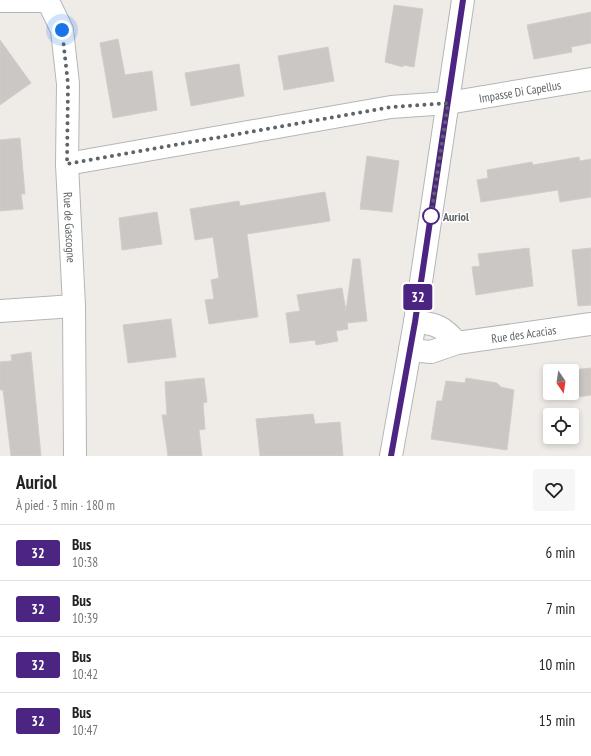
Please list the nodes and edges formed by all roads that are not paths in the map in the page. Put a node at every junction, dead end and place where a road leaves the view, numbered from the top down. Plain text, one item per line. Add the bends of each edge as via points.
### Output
1 (463, 0) edge
2 (0, 1) edge
3 (49, 1) edge
4 (591, 79) edge
5 (448, 103) junction
6 (67, 164) junction
7 (74, 306) junction
8 (0, 311) edge
9 (415, 322) junction
10 (591, 324) edge
11 (457, 343) junction
12 (410, 350) junction
13 (75, 456) edge
14 (391, 456) edge

1 - 5 street
2 - 3 street
3 - 6 street, Rue de Gascogne via 62,30 68,84
4 - 5 street, Impasse Di Capellus
5 - 6 street, Impasse Di Capellus via 391,107
5 - 9 street
6 - 7 street, Rue de Gascogne
7 - 8 street
7 - 13 street, Rue de Gascogne
9 - 11 street via 432,322
9 - 12 street
10 - 11 street, Rue des Acacias
11 - 12 street, Rue des Acacias via 431,352
12 - 14 street

